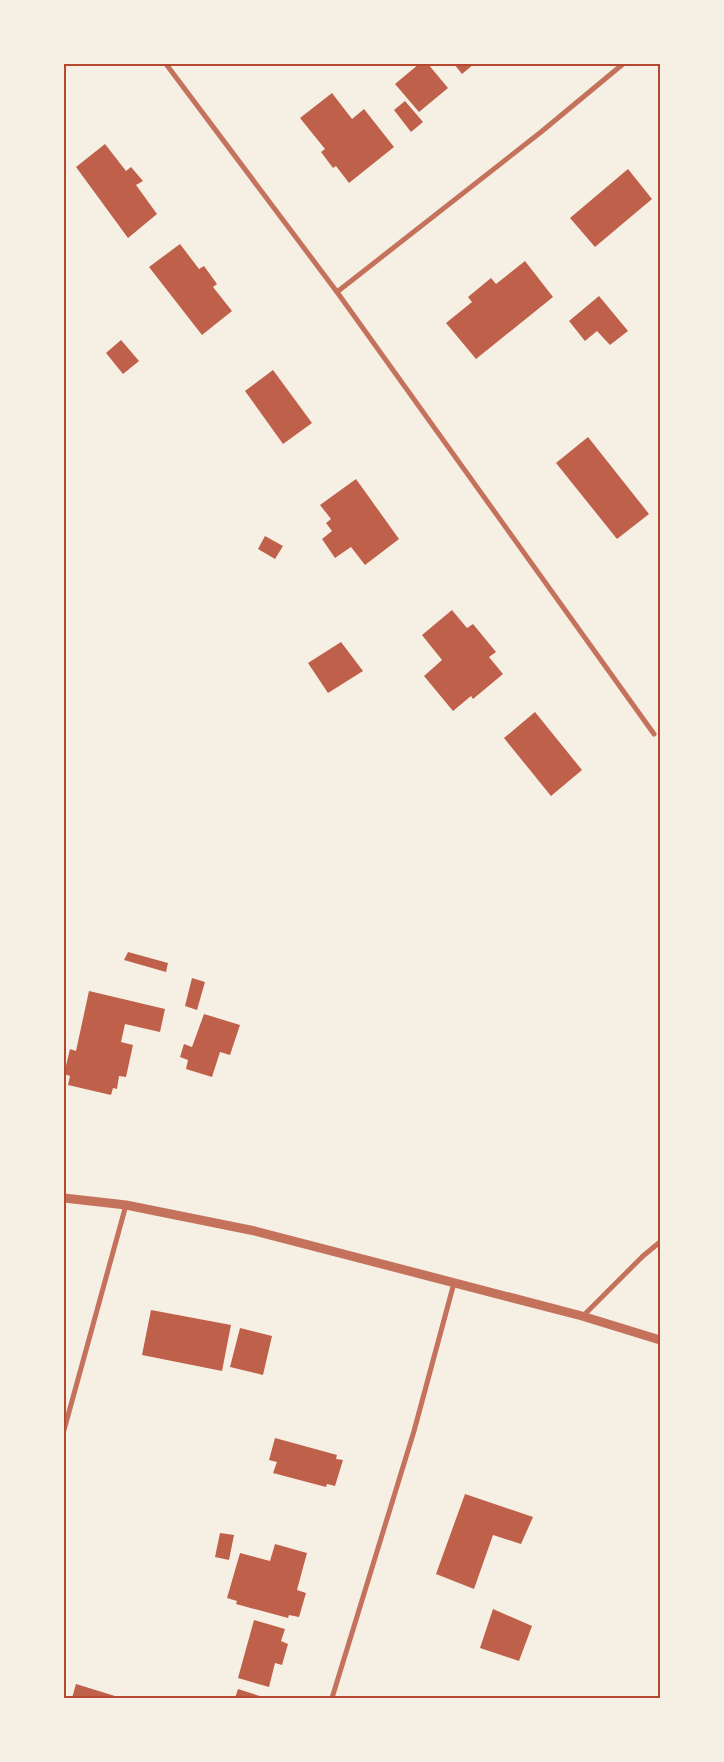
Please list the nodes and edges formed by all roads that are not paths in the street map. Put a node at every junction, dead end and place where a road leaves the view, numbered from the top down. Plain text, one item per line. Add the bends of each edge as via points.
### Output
1 (166, 64) edge
2 (623, 64) edge
3 (337, 292) junction
4 (654, 734) dead end
5 (64, 1198) edge
6 (126, 1205) junction
7 (660, 1242) edge
8 (454, 1283) junction
9 (582, 1316) junction
10 (660, 1340) edge
11 (64, 1430) edge
12 (332, 1698) edge

1 - 3 street
2 - 3 street via 542,132
3 - 4 street
5 - 6 street
6 - 8 street via 255,1231
6 - 11 street
7 - 9 street
8 - 9 street
8 - 12 street via 414,1431
9 - 10 street

